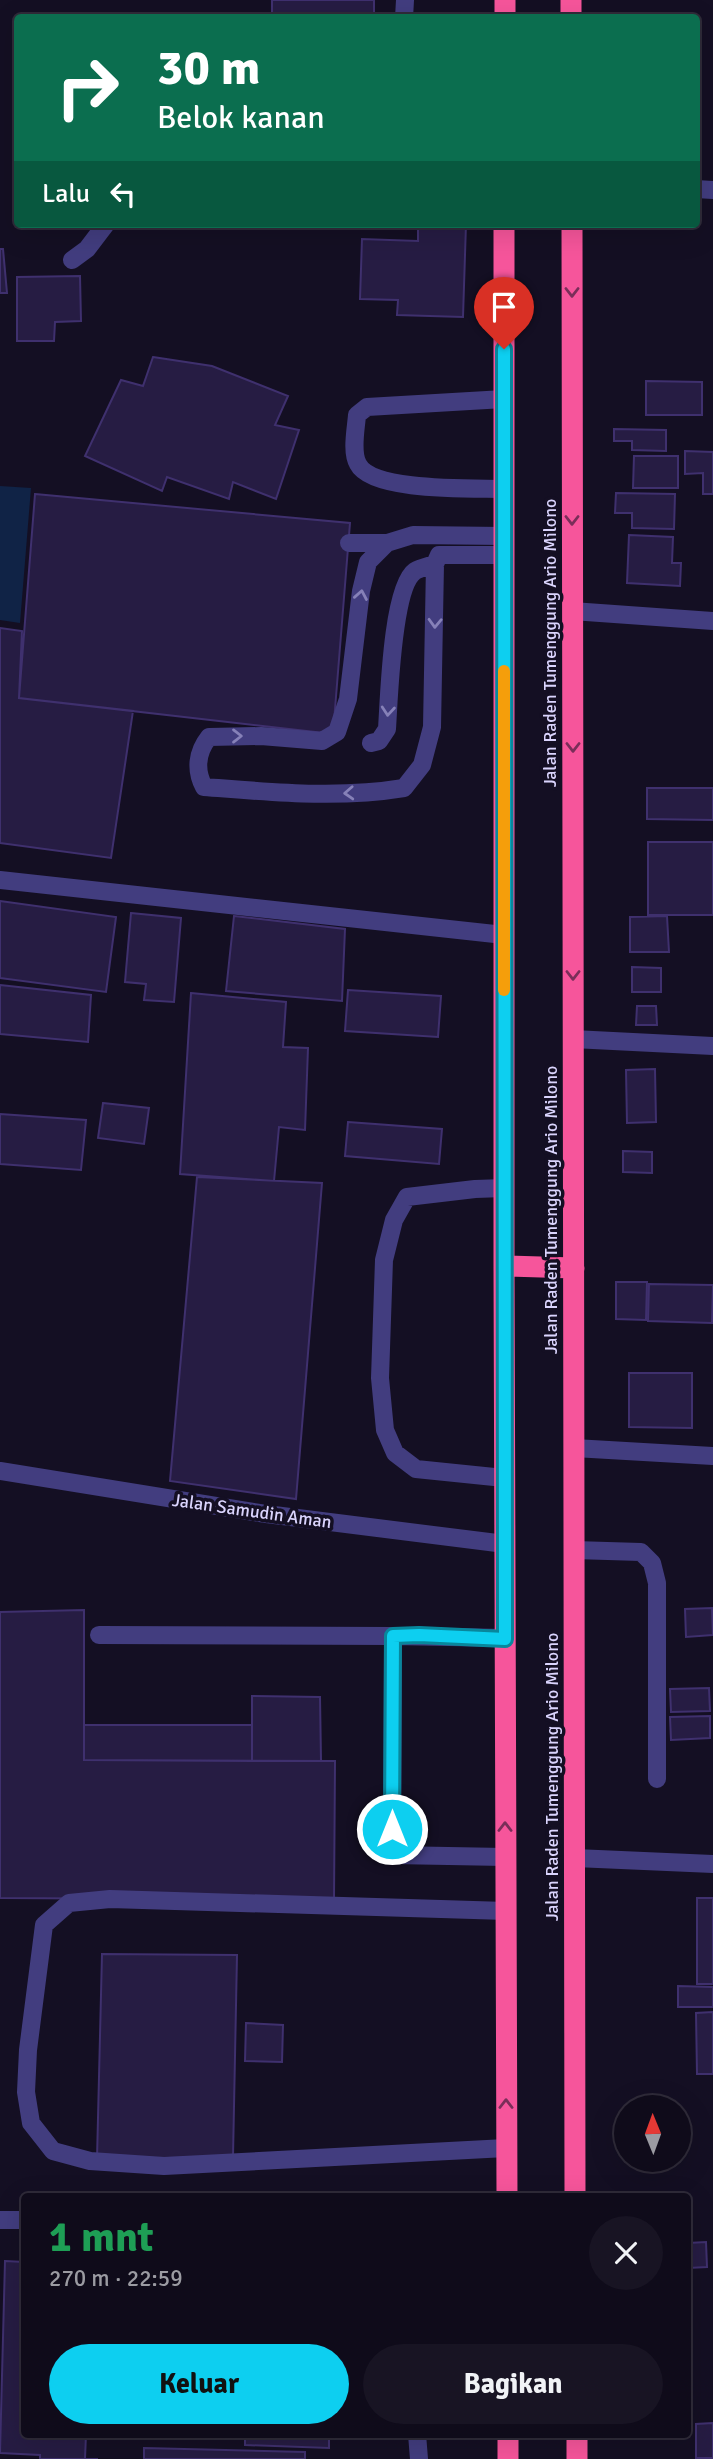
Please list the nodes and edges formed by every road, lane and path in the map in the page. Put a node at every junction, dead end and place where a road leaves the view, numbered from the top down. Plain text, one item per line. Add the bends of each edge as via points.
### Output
1 (103, 228) edge
2 (504, 228) edge
3 (572, 228) edge
4 (72, 260) dead end
5 (504, 399) junction
6 (504, 489) junction
7 (349, 543) dead end
8 (387, 543) junction
9 (504, 546) junction
10 (435, 565) junction
11 (572, 611) junction
12 (713, 621) edge
13 (371, 743) dead end
14 (0, 880) edge
15 (504, 935) junction
16 (573, 1039) junction
17 (713, 1046) edge
18 (504, 1188) junction
19 (504, 1266) junction
20 (574, 1268) junction
21 (574, 1448) junction
22 (713, 1456) edge
23 (0, 1471) edge
24 (504, 1478) junction
25 (505, 1544) junction
26 (574, 1550) junction
27 (99, 1635) dead end
28 (393, 1636) junction
29 (505, 1639) junction
30 (657, 1779) dead end
31 (505, 1857) junction
32 (575, 1858) junction
33 (713, 1864) edge
34 (506, 1911) junction
35 (506, 2148) junction
36 (507, 2193) edge
37 (575, 2193) edge
38 (0, 2220) edge
39 (21, 2220) edge
40 (417, 2438) edge
41 (508, 2438) edge
42 (577, 2438) edge
43 (419, 2459) edge
44 (508, 2459) edge
45 (577, 2459) edge

1 - 4 street
2 - 5 highway
3 -> 11 highway, Jalan Raden Tumenggung Ario Milono
5 - 6 highway
5 - 6 street via 368,407 357,415 356,440 356,462 365,475 421,486
6 - 9 highway
7 - 8 street
8 - 9 street via 413,536
10 -> 8 street via 432,727 422,765 404,788 319,794 204,787 200,748 209,737 322,741 337,732 348,699 368,562
9 - 10 street via 439,555
9 - 15 highway
10 -> 13 street via 415,571 406,581 395,627 387,729 379,741
11 - 12 street
11 -> 16 highway, Jalan Raden Tumenggung Ario Milono
14 - 15 street
15 - 18 highway
16 - 17 street
16 - 20 highway, Jalan Raden Tumenggung Ario Milono
18 - 19 highway
18 - 24 street via 407,1197 394,1220 384,1260 380,1378 385,1430 395,1453 416,1469
19 - 20 highway
19 - 24 highway
20 - 21 highway, Jalan Raden Tumenggung Ario Milono
21 - 22 street
21 - 26 highway, Jalan Raden Tumenggung Ario Milono
23 - 25 street, Jalan Samudin Aman via 266,1514
24 - 25 highway
25 - 29 highway
26 - 30 street via 641,1552 652,1563 657,1583
26 - 32 highway, Jalan Raden Tumenggung Ario Milono
27 - 28 street
28 - 29 street
28 - 31 street via 392,1855
31 -> 29 highway
31 - 34 highway
32 - 33 street
32 - 37 highway, Jalan Raden Tumenggung Ario Milono
35 -> 34 highway
34 - 35 street via 110,1899 69,1903 44,1925 27,2050 26,2092 31,2123 53,2151 90,2161 164,2166
35 - 36 highway
38 - 39 street
40 - 43 street
41 - 44 highway
42 - 45 highway

